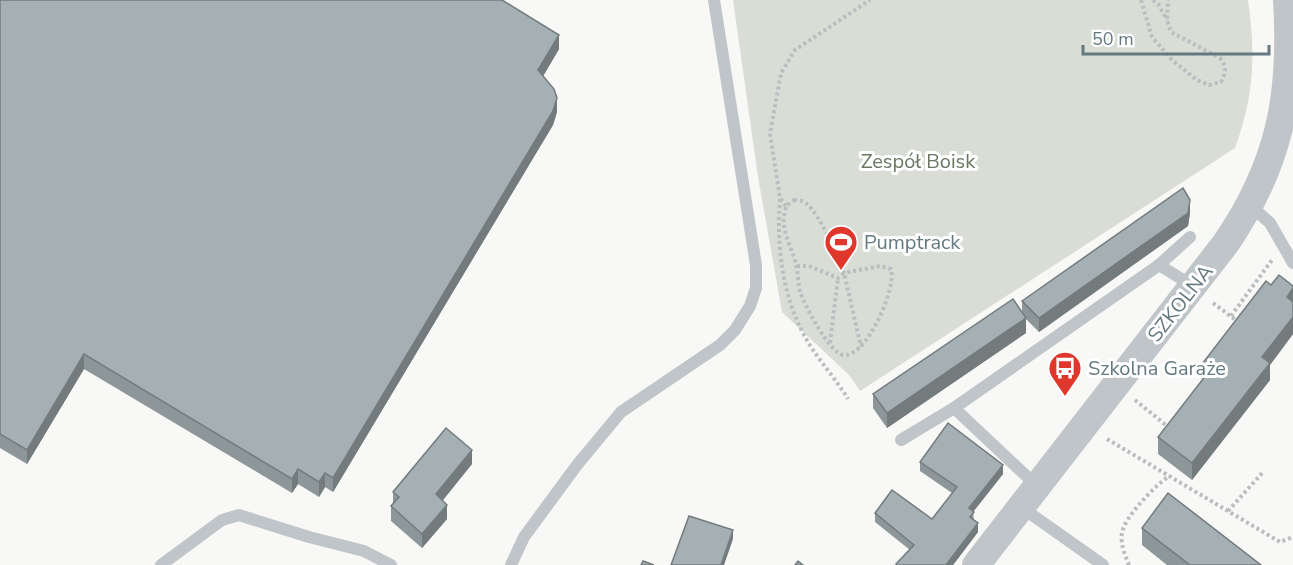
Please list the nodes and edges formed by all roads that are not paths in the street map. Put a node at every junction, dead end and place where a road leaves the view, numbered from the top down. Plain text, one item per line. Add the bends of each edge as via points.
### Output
1 (714, 0) edge
2 (1287, 0) edge
3 (1290, 89) edge
4 (1250, 205) junction
5 (1190, 237) dead end
6 (1293, 263) edge
7 (1159, 265) junction
8 (1202, 293) junction
9 (954, 408) junction
10 (901, 440) dead end
11 (1029, 497) junction
12 (161, 565) edge
13 (390, 565) edge
14 (511, 565) edge
15 (976, 565) edge
16 (1103, 565) edge

1 - 14 lane via 756,265 756,288 750,306 720,345 621,412 524,537
2 - 3 street, SZKOLNA
3 - 4 street, SZKOLNA via 1276,146
4 - 6 lane via 1270,223
4 - 8 street, SZKOLNA
5 - 7 lane
7 - 8 lane
7 - 9 lane
8 - 11 street, SZKOLNA
9 - 10 lane
9 - 11 lane
11 - 15 street, SZKOLNA
11 - 16 lane
12 - 13 lane via 222,520 239,515 364,551

